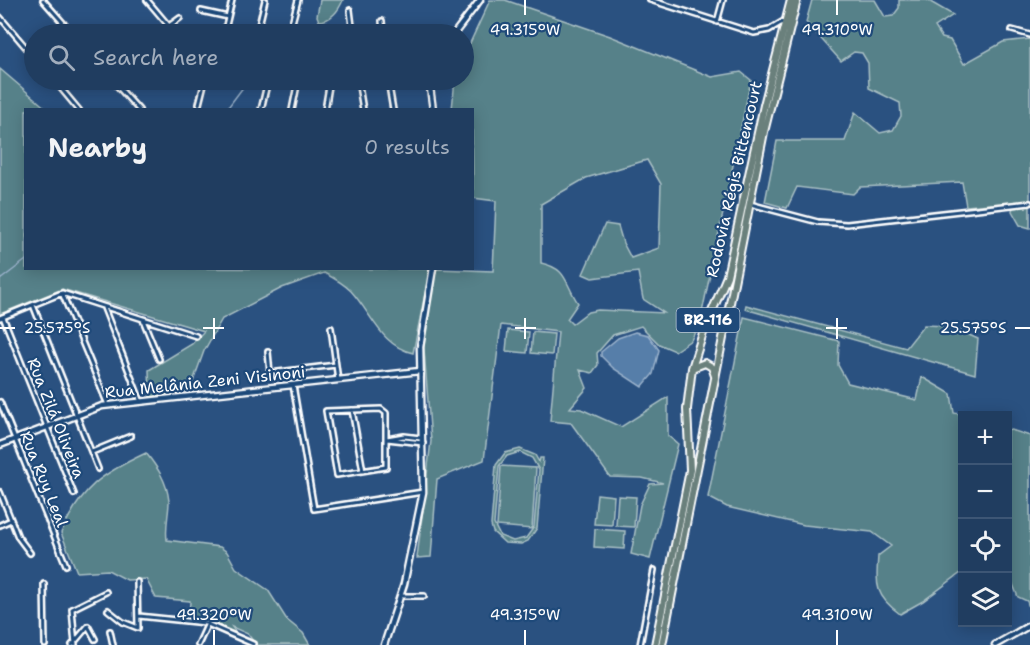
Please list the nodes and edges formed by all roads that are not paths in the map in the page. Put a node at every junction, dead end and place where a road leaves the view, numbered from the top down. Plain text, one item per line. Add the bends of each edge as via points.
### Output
1 (43, 0) edge
2 (147, 0) edge
3 (232, 0) edge
4 (266, 0) edge
5 (298, 0) edge
6 (480, 0) edge
7 (650, 0) edge
8 (666, 0) edge
9 (718, 0) edge
10 (791, 0) edge
11 (797, 0) edge
12 (723, 1) edge
13 (664, 5) junction
14 (350, 10) dead end
15 (201, 11) dead end
16 (0, 16) edge
17 (228, 17) junction
18 (180, 18) dead end
19 (785, 20) junction
20 (381, 21) dead end
21 (717, 22) junction
22 (64, 24) edge
23 (167, 24) edge
24 (172, 24) edge
25 (226, 24) edge
26 (260, 24) edge
27 (292, 24) edge
28 (352, 24) edge
29 (381, 24) edge
30 (462, 24) edge
31 (1012, 30) dead end
32 (1030, 35) edge
33 (24, 45) edge
34 (62, 90) edge
35 (121, 90) edge
36 (202, 90) edge
37 (266, 90) edge
38 (296, 90) edge
39 (328, 90) edge
40 (360, 90) edge
41 (390, 90) edge
42 (430, 90) edge
43 (199, 104) dead end
44 (77, 108) edge
45 (137, 108) edge
46 (261, 108) edge
47 (292, 108) edge
48 (325, 108) edge
49 (363, 108) edge
50 (393, 108) edge
51 (433, 108) edge
52 (1030, 203) edge
53 (750, 204) junction
54 (433, 270) edge
55 (62, 293) junction
56 (33, 305) junction
57 (104, 308) junction
58 (1, 318) edge
59 (143, 320) junction
60 (331, 328) dead end
61 (196, 336) dead end
62 (268, 352) dead end
63 (159, 359) dead end
64 (336, 365) junction
65 (692, 368) junction
66 (420, 370) junction
67 (715, 376) junction
68 (338, 380) junction
69 (293, 385) junction
70 (0, 402) edge
71 (141, 402) junction
72 (108, 405) junction
73 (352, 410) junction
74 (76, 414) junction
75 (47, 426) junction
76 (131, 435) dead end
77 (15, 439) junction
78 (387, 440) junction
79 (423, 441) junction
80 (0, 445) edge
81 (92, 452) junction
82 (98, 469) dead end
83 (363, 471) junction
84 (0, 492) edge
85 (423, 492) junction
86 (74, 494) dead end
87 (11, 520) junction
88 (0, 525) edge
89 (30, 553) dead end
90 (66, 565) dead end
91 (654, 570) dead end
92 (137, 582) dead end
93 (44, 584) dead end
94 (106, 592) dead end
95 (400, 596) junction
96 (424, 596) dead end
97 (108, 610) dead end
98 (139, 616) junction
99 (208, 623) junction
100 (1030, 625) edge
101 (110, 631) dead end
102 (95, 639) dead end
103 (73, 644) edge
104 (253, 644) edge
105 (45, 645) edge
106 (112, 645) edge
107 (198, 645) edge
108 (384, 645) edge
109 (640, 645) edge
110 (655, 645) edge
111 (662, 645) edge
112 (995, 645) edge

1 - 22 street
2 - 23 street
3 - 17 street
4 - 26 street
5 - 27 street
6 - 30 main road
7 - 13 street
8 - 13 street
9 - 12 street
10 - 19 highway, Rodovia Régis Bittencourt / BR-116
11 - 53 highway, Rodovia Régis Bittencourt / BR-116
12 - 21 street
13 - 21 street
14 - 28 street
15 - 17 street
16 - 33 street
17 - 25 street
18 - 24 street
19 - 21 street via 759,33
19 - 65 highway, Rodovia Régis Bittencourt / BR-116 via 727,276
20 - 29 street
31 - 32 street
34 - 44 street
35 - 45 street
36 - 43 street
37 - 46 street
38 - 47 street
39 - 48 street
40 - 49 street
41 - 50 street
42 - 51 main road
52 - 53 street via 847,224 818,222
53 - 67 highway, Rodovia Régis Bittencourt / BR-116
54 - 66 main road via 422,323
55 - 56 street
55 - 57 street
55 - 72 street
56 - 58 street
56 - 74 street
57 - 59 street
57 - 71 street
58 - 75 street, Rua Zilá Oliveira
59 - 61 street
59 - 63 street
60 - 64 street
62 - 64 street via 270,373
64 - 68 street
65 - 67 highway via 705,363 712,367
65 - 110 highway, Rodovia Régis Bittencourt / BR-116 via 687,399 690,470
66 - 68 main road, Rua Melânia Zeni Visinoni
66 - 79 main road
67 - 111 highway, Rodovia Régis Bittencourt / BR-116
68 - 69 main road, Rua Melânia Zeni Visinoni
69 - 71 main road, Rua Melânia Zeni Visinoni
69 - 85 street via 314,509
70 - 77 street, Rua Ruy Leal
71 - 72 main road, Rua Melânia Zeni Visinoni
72 - 74 main road, Rua Melânia Zeni Visinoni
73 - 78 street via 384,411
73 - 83 street
73 - 83 street via 326,411 337,476
74 - 75 main road, Rua Melânia Zeni Visinoni
74 - 81 street
75 - 77 main road, Rua Melânia Zeni Visinoni
75 - 86 street, Rua Zilá Oliveira
76 - 81 street
77 - 80 main road, Rua Melânia Zeni Visinoni
77 - 90 street, Rua Ruy Leal
78 - 79 street
78 - 79 street via 405,436
78 - 83 street via 386,467
79 - 85 main road
81 - 82 street
84 - 87 street
85 - 95 main road
87 - 88 street
87 - 89 street
91 - 109 street
92 - 98 street
93 - 105 street
94 - 103 street via 72,609
95 - 96 street
95 - 108 main road
97 - 98 street via 135,628
98 - 99 street
99 - 104 street
99 - 107 street
100 - 112 main road
101 - 106 street
102 - 103 street via 88,626

